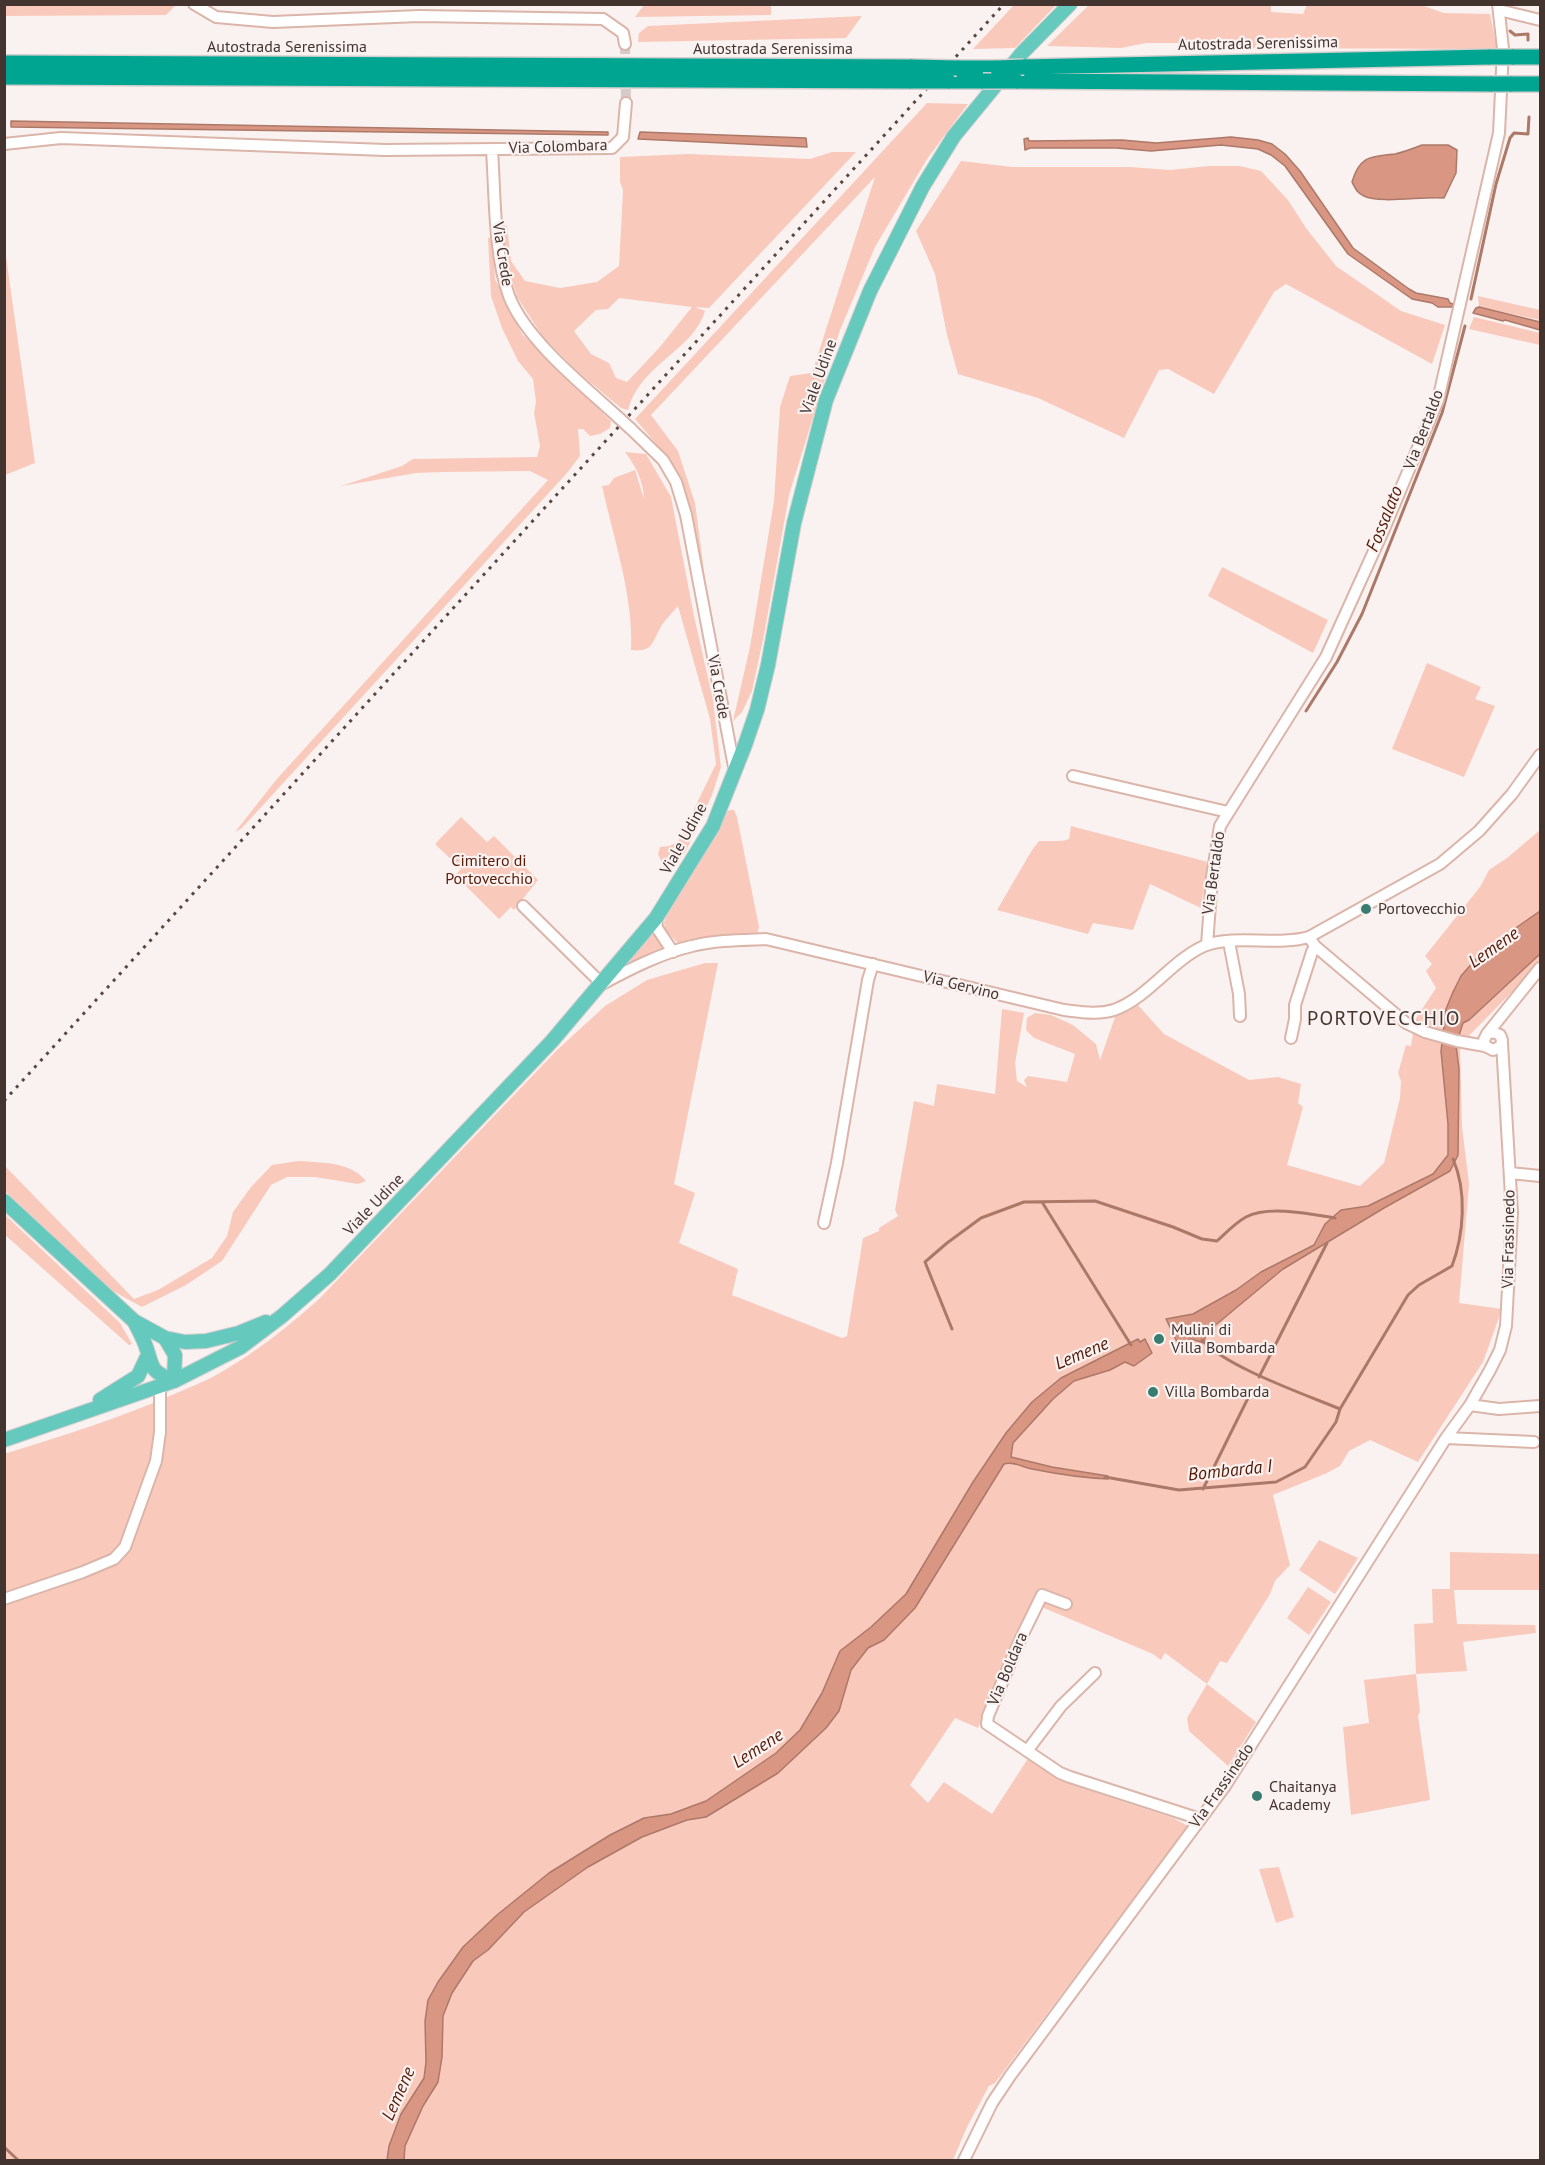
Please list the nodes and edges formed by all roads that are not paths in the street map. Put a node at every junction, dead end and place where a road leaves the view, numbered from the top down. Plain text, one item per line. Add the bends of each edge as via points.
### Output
1 (194, 4) edge
2 (1070, 4) edge
3 (1499, 7) edge
4 (1540, 20) edge
5 (626, 44) tunnel mouth
6 (1540, 57) edge
7 (4, 63) edge
8 (911, 74) junction
9 (4, 77) edge
10 (1540, 84) edge
11 (626, 103) tunnel mouth
12 (4, 144) edge
13 (492, 150) junction
14 (1540, 755) edge
15 (735, 774) junction
16 (1073, 776) dead end
17 (1228, 812) junction
18 (524, 906) dead end
19 (656, 918) junction
20 (1207, 940) junction
21 (1229, 942) junction
22 (1312, 942) junction
23 (673, 952) junction
24 (873, 964) junction
25 (1540, 968) edge
26 (602, 984) junction
27 (1504, 1014) junction
28 (1240, 1016) dead end
29 (1291, 1038) dead end
30 (1487, 1041) junction
31 (1502, 1041) junction
32 (1503, 1066) junction
33 (1509, 1173) junction
34 (1540, 1176) edge
35 (4, 1201) edge
36 (824, 1223) dead end
37 (282, 1316) junction
38 (134, 1321) junction
39 (165, 1338) junction
40 (147, 1357) junction
41 (174, 1381) junction
42 (160, 1386) junction
43 (1470, 1405) junction
44 (1540, 1406) edge
45 (60, 1422) junction
46 (1446, 1438) junction
47 (4, 1440) edge
48 (1534, 1442) dead end
49 (4, 1599) edge
50 (1066, 1604) dead end
51 (1095, 1673) dead end
52 (1026, 1751) junction
53 (1200, 1819) junction
54 (964, 2160) edge

1 - 5 street via 216,17 273,22 419,15 603,19 623,33
2 - 15 main road, Viale Udine via 1022,53 954,136 923,186 870,291 826,400 794,523 768,665
3 - 4 street
3 - 17 street, Via Bertaldo via 1503,49 1499,133 1438,400 1326,657
6 - 8 highway, Autostrada Serenissima, bridge via 957,68
7 - 8 highway, Autostrada Serenissima
8 - 9 highway, Autostrada Serenissima
8 - 10 highway, Autostrada Serenissima, bridge via 948,81
11 - 13 street, Via Colombara via 623,137 612,148
12 - 13 street via 61,138
13 - 15 street, Via Crede, bridge via 501,268 509,297 552,356 663,460 676,482 686,515
14 - 22 street via 1479,831 1440,864
15 - 19 main road, Viale Udine via 713,826
16 - 17 street, Via Bertaldo
17 - 20 street, Via Bertaldo via 1220,826
18 - 26 street
19 - 23 street via 657,928
19 - 26 main road, Viale Udine
20 - 21 street, Via Gervino
20 - 24 street, Via Gervino via 1135,998 1114,1010 1088,1014
21 - 22 street, Via Gervino
21 - 28 street
22 - 29 street via 1295,1005
22 - 30 street via 1406,1023 1462,1042
23 - 24 street, Via Gervino via 725,940 766,939
23 - 26 street, Via Gervino
24 - 36 street
25 - 27 street
26 - 37 main road, Viale Udine via 330,1274
27 - 30 street
27 - 31 street, Via Frassinedo
30 - 31 street via 1496,1050
30 - 31 street via 1496,1032
30 - 32 street
31 - 32 street, Via Frassinedo
32 - 33 street, Via Frassinedo
33 - 34 street
33 - 43 street, Via Frassinedo via 1512,1213 1506,1326 1500,1350
35 - 38 main road
37 - 39 main road via 206,1341
37 - 41 main road, Viale Udine via 241,1347
38 - 39 main road
38 - 40 main road
39 - 41 main road via 175,1355
40 - 41 main road via 151,1367
40 - 45 main road via 138,1376 121,1389
41 - 42 main road, Viale Udine
42 - 45 main road, Viale Udine
42 - 49 street via 156,1461 125,1547 114,1559
43 - 44 street via 1499,1409
43 - 46 street, Via Frassinedo
45 - 47 main road, Viale Udine
46 - 48 street
46 - 53 street, Via Frassinedo via 1225,1786
50 - 52 street, Via Boldara via 1042,1595 986,1721
51 - 52 street via 1061,1706
52 - 53 street, Via Boldara via 1080,1782
53 - 54 street, Via Frassinedo via 1010,2076

